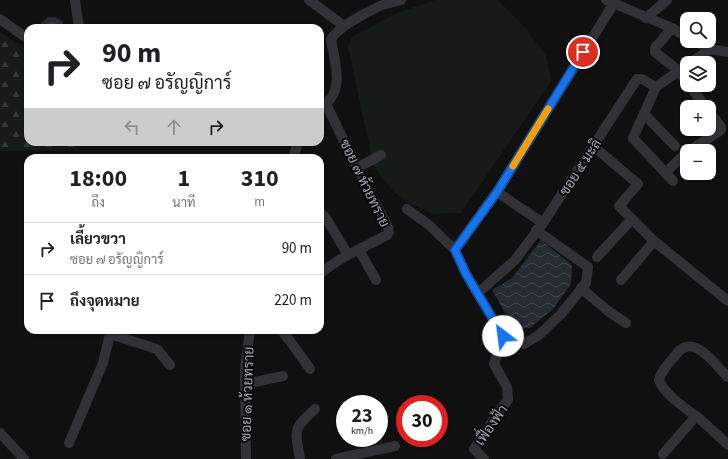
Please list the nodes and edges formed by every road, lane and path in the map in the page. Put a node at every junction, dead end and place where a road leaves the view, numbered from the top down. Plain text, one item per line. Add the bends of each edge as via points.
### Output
1 (75, 0) edge
2 (309, 0) edge
3 (401, 0) edge
4 (667, 0) edge
5 (610, 2) edge
6 (646, 18) junction
7 (0, 19) edge
8 (78, 24) edge
9 (344, 26) junction
10 (672, 28) junction
11 (680, 33) edge
12 (24, 36) edge
13 (710, 49) joint
14 (728, 52) edge
15 (700, 56) edge
16 (680, 66) edge
17 (680, 70) edge
18 (656, 87) junction
19 (694, 92) edge
20 (701, 100) edge
21 (324, 105) edge
22 (324, 108) edge
23 (644, 114) junction
24 (716, 120) edge
25 (716, 133) edge
26 (712, 136) edge
27 (700, 144) edge
28 (593, 146) junction
29 (675, 146) dead end
30 (381, 155) dead end
31 (680, 159) edge
32 (357, 168) junction
33 (665, 173) junction
34 (673, 181) dead end
35 (497, 192) junction
36 (408, 210) dead end
37 (324, 216) edge
38 (632, 219) junction
39 (540, 226) junction
40 (654, 241) junction
41 (359, 250) junction
42 (455, 250) junction
43 (348, 255) junction
44 (597, 257) dead end
45 (324, 271) edge
46 (376, 280) dead end
47 (621, 280) dead end
48 (581, 288) junction
49 (478, 293) junction
50 (728, 302) edge
51 (626, 323) dead end
52 (110, 334) edge
53 (115, 334) edge
54 (250, 334) edge
55 (284, 334) edge
56 (503, 336) junction
57 (170, 365) dead end
58 (310, 369) dead end
59 (283, 376) dead end
60 (728, 377) edge
61 (245, 384) junction
62 (315, 409) dead end
63 (696, 416) junction
64 (0, 433) edge
65 (69, 443) dead end
66 (728, 445) edge
67 (395, 446) dead end
68 (663, 454) dead end
69 (24, 459) edge
70 (246, 459) edge
71 (300, 459) edge
72 (336, 459) edge
73 (484, 459) edge

1 - 8 street
2 - 9 street
3 - 9 street via 379,6
4 - 6 street
5 - 6 street
5 - 35 street
6 - 10 street
7 - 12 street
9 - 21 street via 331,40 337,82 330,100
10 - 11 street
10 - 16 street via 654,50
13 - 14 street
13 - 15 street
17 - 18 street
18 - 23 street
18 - 28 street, ซอย ๕ มะลิ via 637,79
19 - 20 street
22 - 32 street, ซอย ๗ ห้วยทราย
23 - 29 street
23 - 33 street via 633,138
24 - 25 street via 721,130
26 - 27 street
28 - 38 street via 638,184 619,206
28 - 39 street, ซอย ๕ มะลิ
30 - 32 street
31 - 33 street
32 - 41 street, ซอย ๗ ห้วยทราย via 389,232
33 - 34 street
35 - 39 street
35 - 42 street
36 - 42 street via 429,225
37 - 43 street
38 - 40 street
38 - 44 street
39 - 48 street via 588,267 586,283
39 - 49 street, ซอย ๕ มะลิ via 515,260
40 - 47 street
40 - 50 street
41 - 43 street, ซอย ๗ ห้วยทราย
41 - 46 street
42 - 49 street
43 - 45 street, ซอย ๗ ห้วยทราย
48 - 51 street via 608,312
48 - 56 street via 561,314 539,335 524,344
49 - 56 street
52 - 65 street via 103,362
53 - 57 street via 156,349
54 - 61 street, ซอย ๑ ห้วยทราย
55 - 58 street
56 - 73 street, เฟื่องฟ้า via 494,364 507,387 508,400 474,449
59 - 61 street
60 - 63 street via 696,348 683,348 670,362 661,374 660,384
61 - 70 street, ซอย ๑ ห้วยทราย
62 - 71 street via 297,428
63 - 66 street
63 - 68 street
64 - 69 street
67 - 72 street

